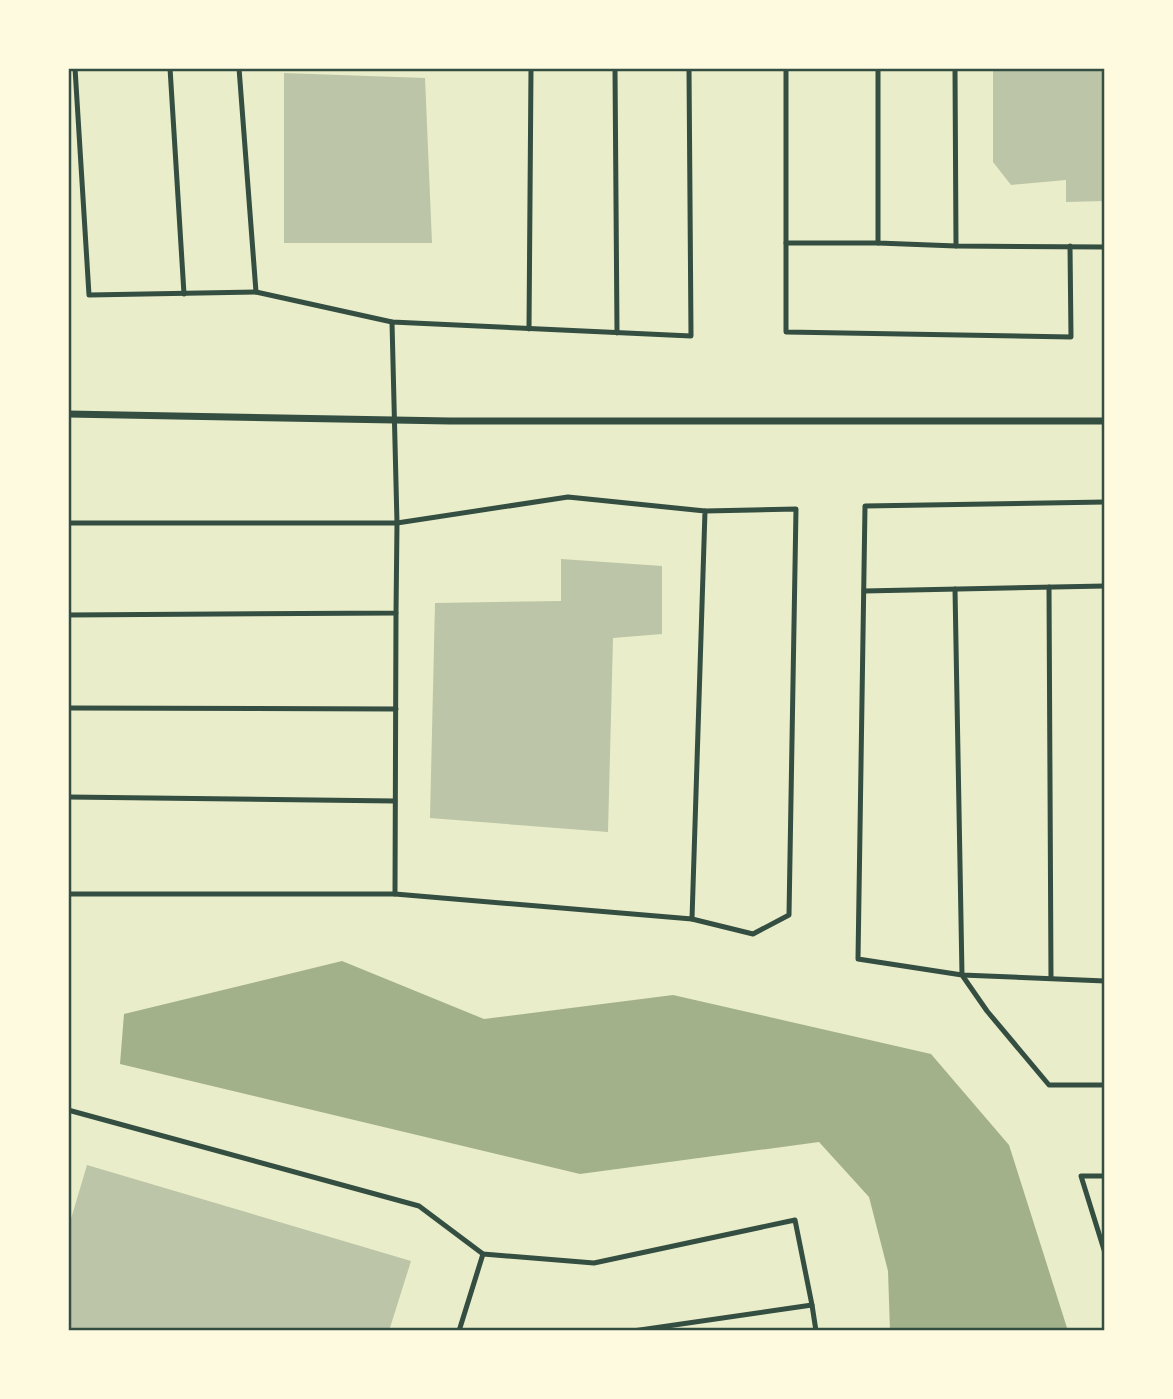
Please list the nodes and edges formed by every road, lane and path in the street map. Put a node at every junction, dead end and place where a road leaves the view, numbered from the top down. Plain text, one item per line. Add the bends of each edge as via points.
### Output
1 (75, 68) edge
2 (170, 68) edge
3 (239, 68) edge
4 (531, 68) edge
5 (615, 68) edge
6 (690, 68) edge
7 (786, 68) edge
8 (878, 68) edge
9 (955, 68) edge
10 (786, 243) junction
11 (878, 243) junction
12 (956, 246) junction
13 (1070, 246) junction
14 (1105, 247) edge
15 (256, 292) junction
16 (184, 294) junction
17 (392, 323) junction
18 (529, 329) junction
19 (617, 333) junction
20 (68, 414) edge
21 (394, 420) junction
22 (1105, 421) edge
23 (1105, 502) edge
24 (705, 511) junction
25 (68, 523) edge
26 (397, 523) junction
27 (1105, 586) edge
28 (1049, 587) junction
29 (955, 589) junction
30 (864, 591) junction
31 (396, 613) junction
32 (68, 615) edge
33 (68, 708) edge
34 (396, 709) junction
35 (68, 797) edge
36 (395, 801) junction
37 (68, 894) edge
38 (395, 894) junction
39 (692, 919) junction
40 (962, 975) junction
41 (1051, 978) junction
42 (1105, 981) edge
43 (1105, 1084) edge
44 (68, 1110) edge
45 (1105, 1176) edge
46 (1105, 1252) edge
47 (483, 1254) junction
48 (812, 1305) junction
49 (459, 1331) edge
50 (633, 1331) edge
51 (816, 1331) edge

1 - 16 lane via 89,295
2 - 16 lane
3 - 15 lane
4 - 18 lane
5 - 19 lane
6 - 19 lane via 691,337
7 - 10 lane
8 - 11 lane
9 - 12 lane
10 - 11 lane
10 - 13 lane via 786,332 1071,337
11 - 12 lane
12 - 13 lane
13 - 14 lane
15 - 16 lane
15 - 17 lane
17 - 18 lane
17 - 21 lane
18 - 19 lane
20 - 21 street
21 - 22 street
21 - 26 lane
23 - 30 lane via 865,506
24 - 26 lane via 568,497
24 - 39 lane
24 - 39 lane via 796,509 789,915 752,934
25 - 26 lane
26 - 31 lane
27 - 28 lane
28 - 29 lane
28 - 41 lane
29 - 30 lane
29 - 40 lane
30 - 40 lane via 858,959
31 - 32 lane
31 - 34 lane
33 - 34 lane
34 - 36 lane
35 - 36 lane
36 - 38 lane
37 - 38 lane
38 - 39 lane
40 - 41 lane
40 - 43 lane via 1049,1084
41 - 42 lane
44 - 47 lane via 419,1206
45 - 46 lane via 1081,1176
47 - 48 lane via 594,1263 794,1220
47 - 49 lane
48 - 50 lane
48 - 51 lane

